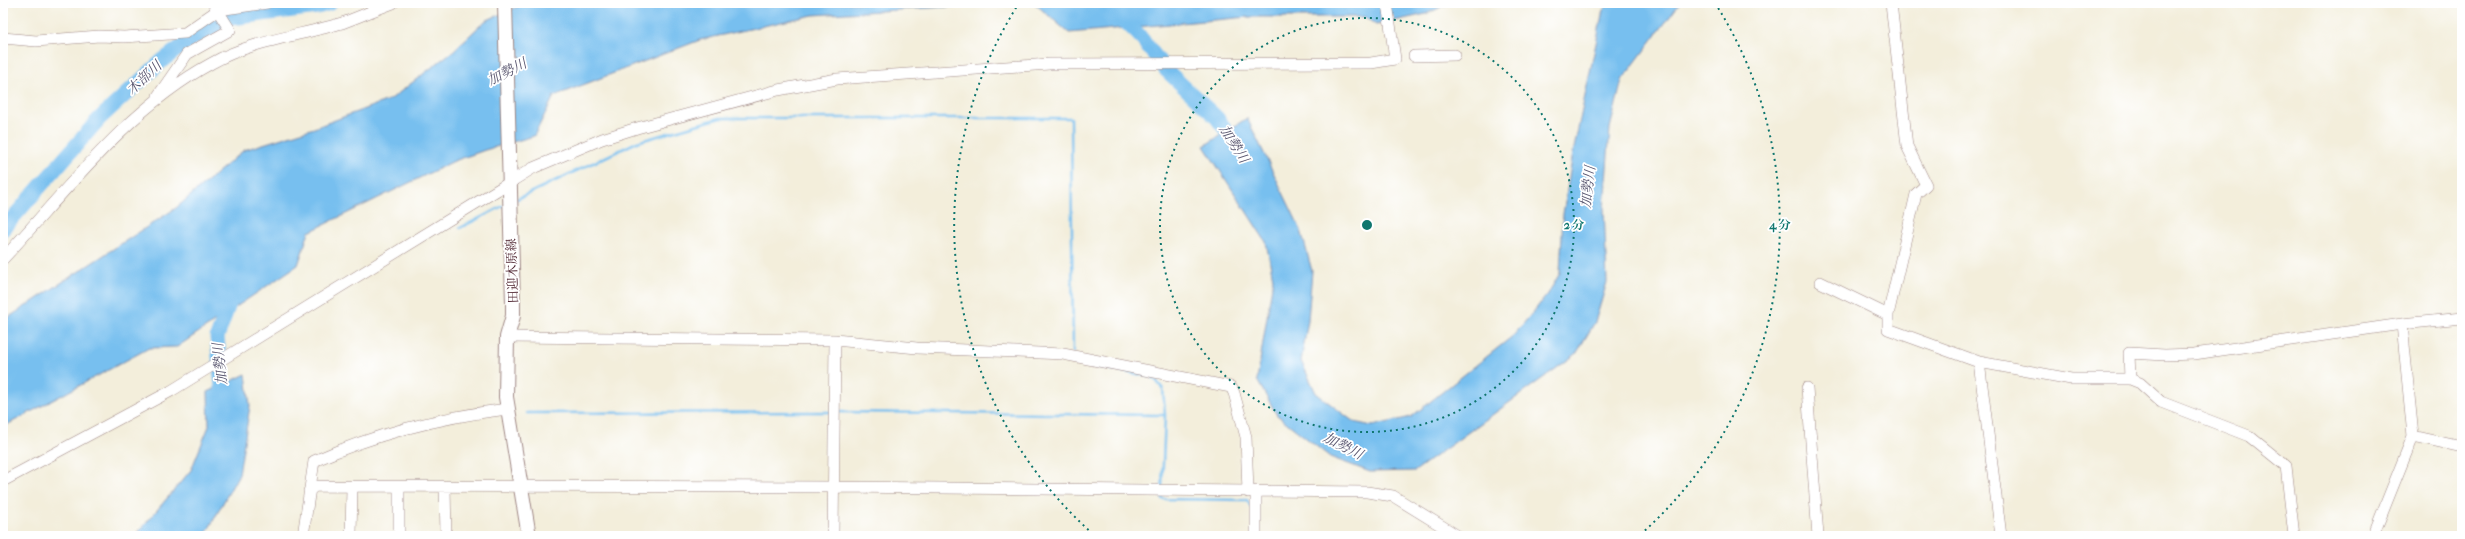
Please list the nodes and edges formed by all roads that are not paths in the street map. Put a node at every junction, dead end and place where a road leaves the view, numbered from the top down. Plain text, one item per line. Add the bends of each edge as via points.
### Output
1 (267, 3) edge
2 (393, 3) edge
3 (505, 3) edge
4 (1387, 3) edge
5 (1891, 3) edge
6 (218, 10) edge
7 (3, 38) edge
8 (1455, 55) dead end
9 (1414, 56) dead end
10 (157, 98) junction
11 (509, 183) junction
12 (3, 259) edge
13 (1820, 282) dead end
14 (1888, 315) junction
15 (2462, 318) edge
16 (2402, 324) junction
17 (507, 337) junction
18 (835, 340) junction
19 (1979, 362) junction
20 (2130, 379) junction
21 (1807, 388) dead end
22 (507, 408) junction
23 (2413, 436) junction
24 (2462, 447) edge
25 (3, 481) edge
26 (352, 487) junction
27 (399, 487) junction
28 (445, 487) junction
29 (834, 487) junction
30 (521, 488) junction
31 (308, 491) junction
32 (1252, 492) junction
33 (303, 536) edge
34 (351, 536) edge
35 (399, 536) edge
36 (446, 536) edge
37 (529, 536) edge
38 (834, 536) edge
39 (1256, 536) edge
40 (1458, 536) edge
41 (1818, 536) edge
42 (2001, 536) edge
43 (2294, 536) edge
44 (2373, 536) edge

1 - 6 street
2 - 10 street via 342,23 235,53 212,63
3 - 11 main road, 田迎木原線
4 - 11 street via 1396,59 1371,62 1049,64 837,79 771,92 602,139 533,168
5 - 14 street via 1907,146 1926,186 1916,194
6 - 7 street via 185,33 36,41
6 - 10 street via 230,30 187,54
8 - 9 street
10 - 12 street via 66,188
11 - 17 main road, 田迎木原線 via 513,316
11 - 25 street via 171,391
13 - 14 street
14 - 19 street via 1888,329
15 - 16 street
16 - 20 street via 2194,354 2129,354
16 - 23 street
17 - 18 street
17 - 22 main road, 田迎木原線
18 - 29 street
18 - 32 street via 917,348 1063,354 1231,387 1246,437
19 - 20 street via 2071,379
19 - 42 street
20 - 43 street via 2140,383 2161,402 2249,436 2286,466
21 - 41 street
22 - 30 main road, 田迎木原線
22 - 31 street via 470,414 359,442 328,454 314,460
23 - 24 street
23 - 44 street
26 - 27 street
26 - 31 street via 315,486
26 - 34 street
27 - 28 street
27 - 35 street
28 - 30 street
28 - 36 street
29 - 30 street
29 - 32 street
29 - 38 street
30 - 37 main road, 田迎木原線
31 - 33 street
32 - 39 street
32 - 40 street via 1367,492 1393,496

